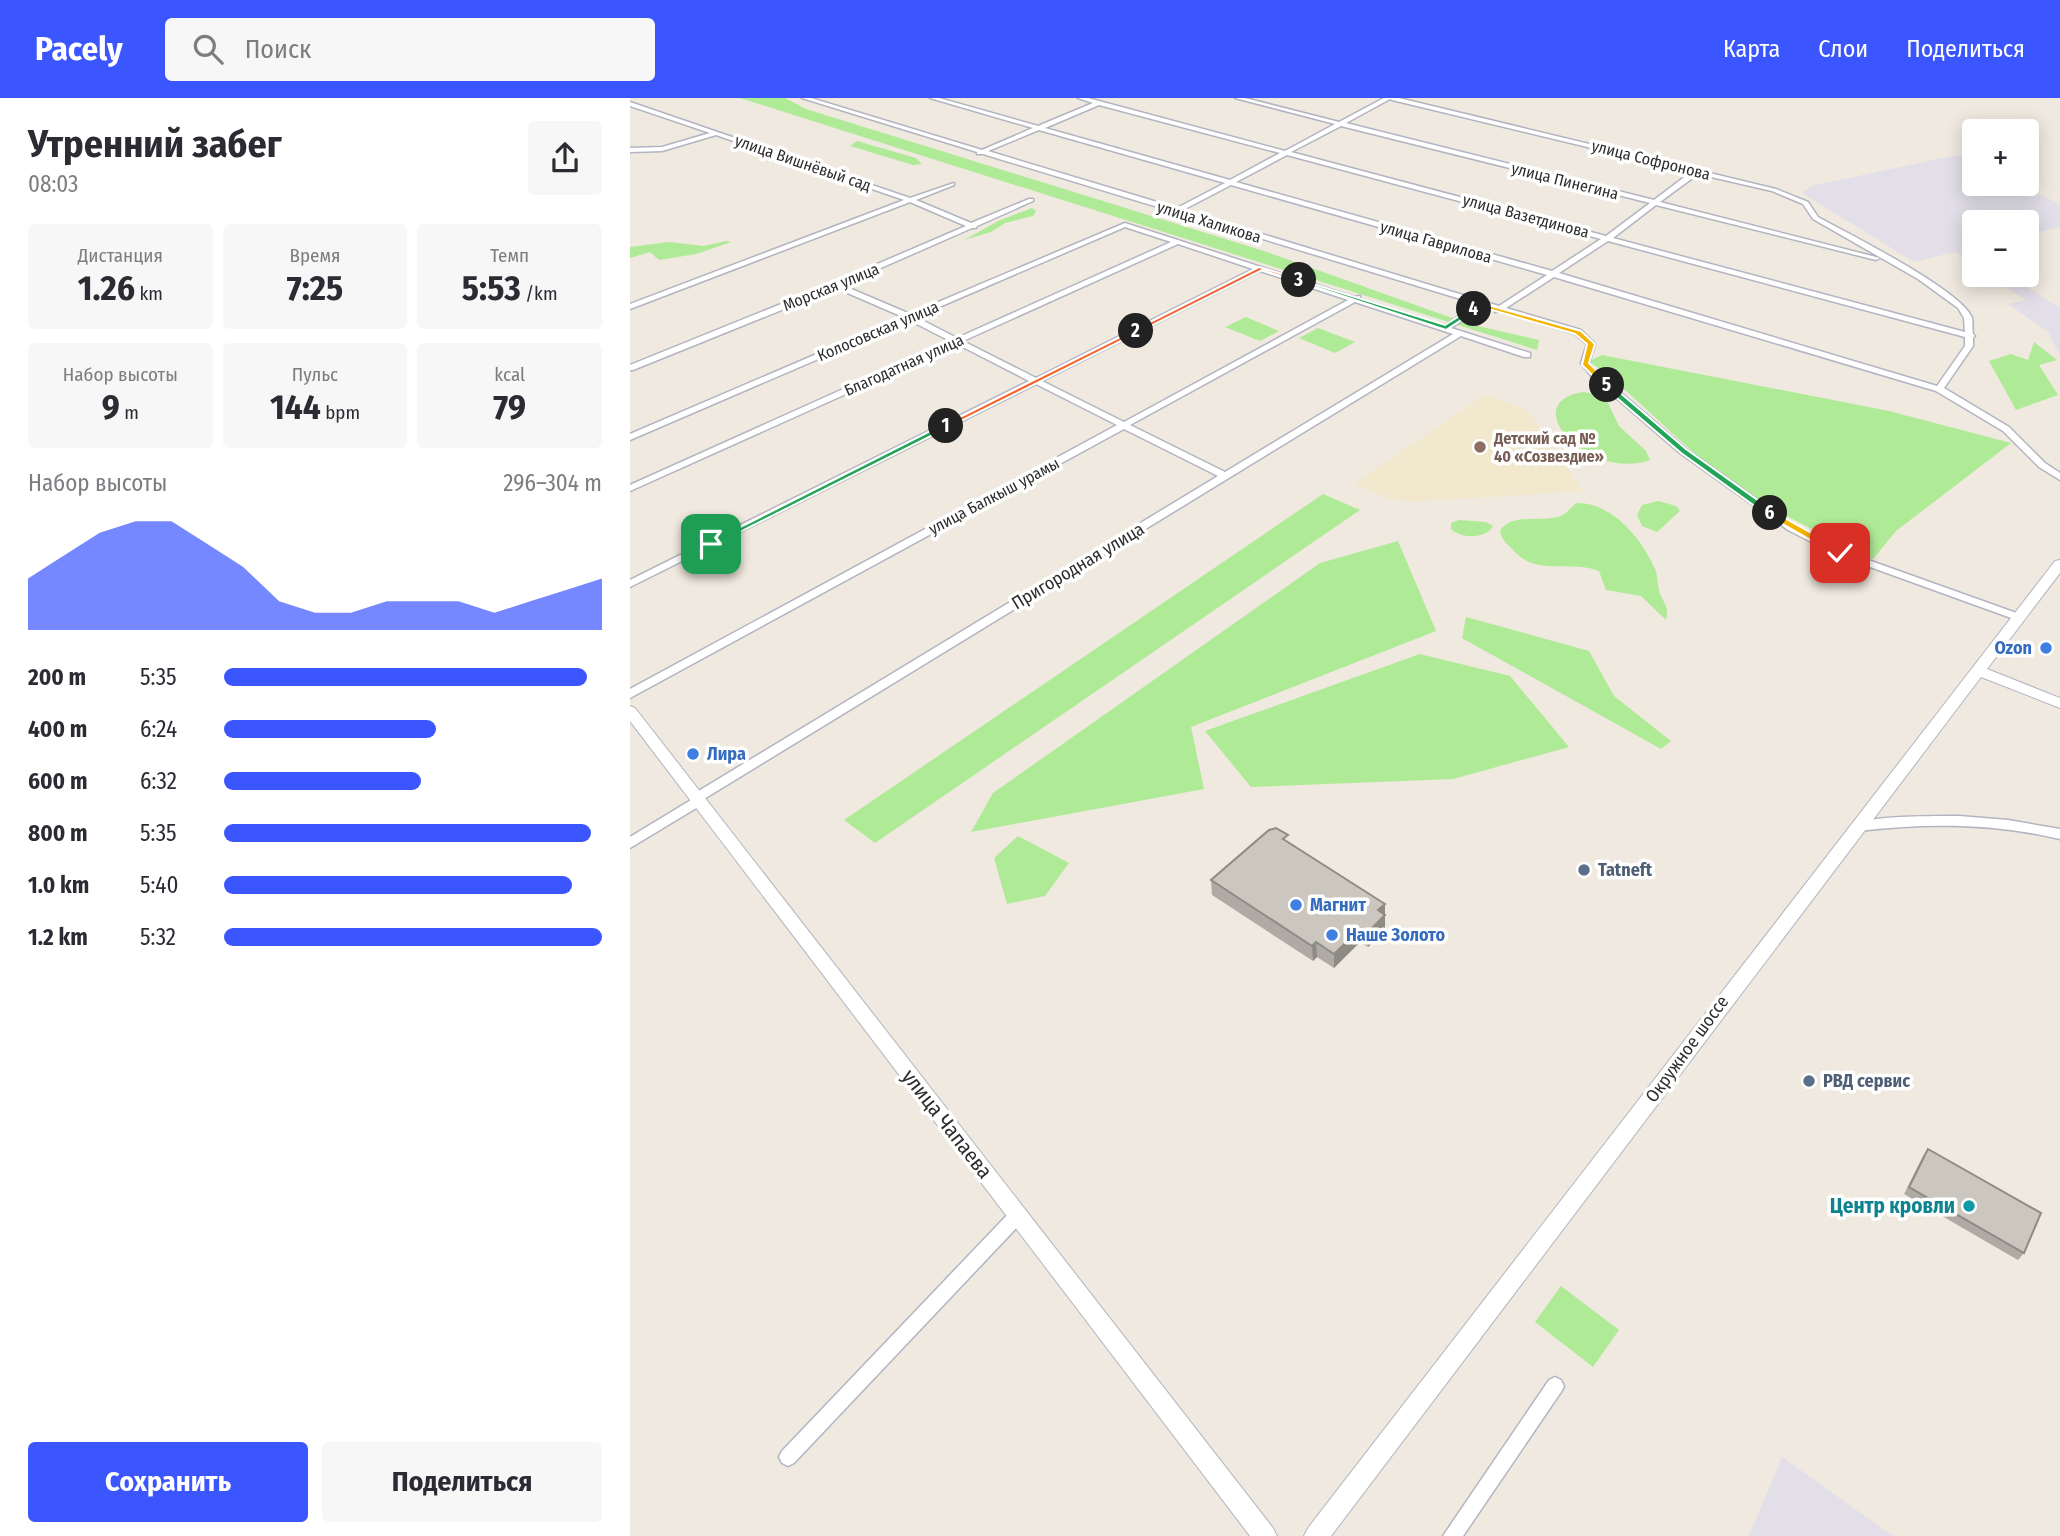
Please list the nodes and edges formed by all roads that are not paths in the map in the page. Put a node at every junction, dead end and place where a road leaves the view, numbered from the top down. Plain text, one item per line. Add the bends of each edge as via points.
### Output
1 (805, 98) edge
2 (826, 98) edge
3 (933, 98) edge
4 (1080, 98) edge
5 (1111, 98) edge
6 (1238, 98) edge
7 (1390, 98) edge
8 (816, 102) junction
9 (1099, 103) junction
10 (630, 104) edge
11 (1341, 124) junction
12 (1038, 128) junction
13 (717, 133) junction
14 (630, 150) edge
15 (979, 153) junction
16 (1288, 153) junction
17 (1697, 171) junction
18 (952, 184) dead end
19 (1230, 184) junction
20 (911, 200) junction
21 (1031, 200) dead end
22 (1656, 204) junction
23 (1177, 211) junction
24 (974, 227) junction
25 (1608, 238) junction
26 (1177, 242) junction
27 (1892, 262) junction
28 (1261, 268) junction
29 (1553, 275) junction
30 (836, 285) junction
31 (1357, 298) junction
32 (1481, 305) junction
33 (630, 306) edge
34 (1498, 310) junction
35 (909, 317) junction
36 (1446, 328) junction
37 (1460, 333) junction
38 (1971, 336) junction
39 (954, 342) junction
40 (1527, 355) dead end
41 (1585, 363) joint
42 (630, 368) edge
43 (1036, 381) junction
44 (1939, 389) junction
45 (1125, 425) junction
46 (630, 437) edge
47 (1225, 476) junction
48 (2060, 477) edge
49 (630, 488) edge
50 (2060, 564) edge
51 (630, 584) edge
52 (2018, 618) junction
53 (1978, 670) junction
54 (630, 694) edge
55 (2060, 703) edge
56 (630, 710) edge
57 (697, 800) junction
58 (1857, 826) junction
59 (2060, 834) edge
60 (630, 843) edge
61 (1017, 1216) junction
62 (1555, 1386) dead end
63 (788, 1457) dead end
64 (1265, 1536) edge
65 (1316, 1536) edge
66 (1452, 1536) edge

1 - 8 street, улица Халикова
2 - 8 street
3 - 12 street, улица Гаврилова
4 - 9 street, улица Вазетдинова
5 - 9 street
6 - 11 street, улица Пинегина
7 - 11 street
7 - 17 street, улица Софронова
8 - 15 street, улица Халикова
9 - 12 street
9 - 16 street, улица Вазетдинова
10 - 13 street, улица Вишнёвый сад
11 - 16 street
11 - 22 street, улица Пинегина
12 - 15 street
12 - 19 street, улица Гаврилова
13 - 14 street via 662,149
13 - 20 street, улица Вишнёвый сад
15 - 23 street, улица Халикова
16 - 19 street
16 - 25 street, улица Вазетдинова
17 - 22 street
17 - 27 street, улица Софронова via 1800,200 1815,218
18 - 20 street
19 - 23 street
19 - 29 street, улица Гаврилова
20 - 24 street, улица Вишнёвый сад
20 - 33 street
21 - 24 street, Морская улица
22 - 25 street
22 - 27 street, улица Пинегина
23 - 32 street, улица Халикова
24 - 30 street, Морская улица
25 - 29 street
25 - 38 street, улица Вазетдинова
26 - 28 street
26 - 35 street, Колосовская улица via 1125,225
26 - 39 street, Благодатная улица
27 - 38 street via 1921,276 1961,307
28 - 31 street
28 - 43 street
29 - 34 street
29 - 44 street, улица Гаврилова
30 - 35 street
30 - 42 street, Морская улица
31 - 36 street
31 - 45 street, улица Балкыш урамы
32 - 34 street, улица Халикова
32 - 36 street
34 - 41 street, улица Халикова via 1583,335 1591,344
35 - 39 street
35 - 46 street, Колосовская улица
36 - 37 street
37 - 40 street
37 - 47 street, Пригородная улица
38 - 44 street
39 - 43 street
39 - 49 street, Благодатная улица
41 - 52 street via 1684,451 1791,528 1840,553
43 - 45 street
43 - 51 street
44 - 48 street via 2006,429
45 - 47 street
45 - 54 street, улица Балкыш урамы
47 - 57 street, Пригородная улица
50 - 52 street, Окружное шоссе
52 - 53 street, Окружное шоссе
53 - 55 street
53 - 58 street, Окружное шоссе
56 - 57 street, улица Чапаева
57 - 60 street, Пригородная улица
57 - 61 street, улица Чапаева
58 - 59 street via 1946,818 1990,820
58 - 65 street, Окружное шоссе
61 - 63 street
61 - 64 street, улица Чапаева
62 - 66 street

